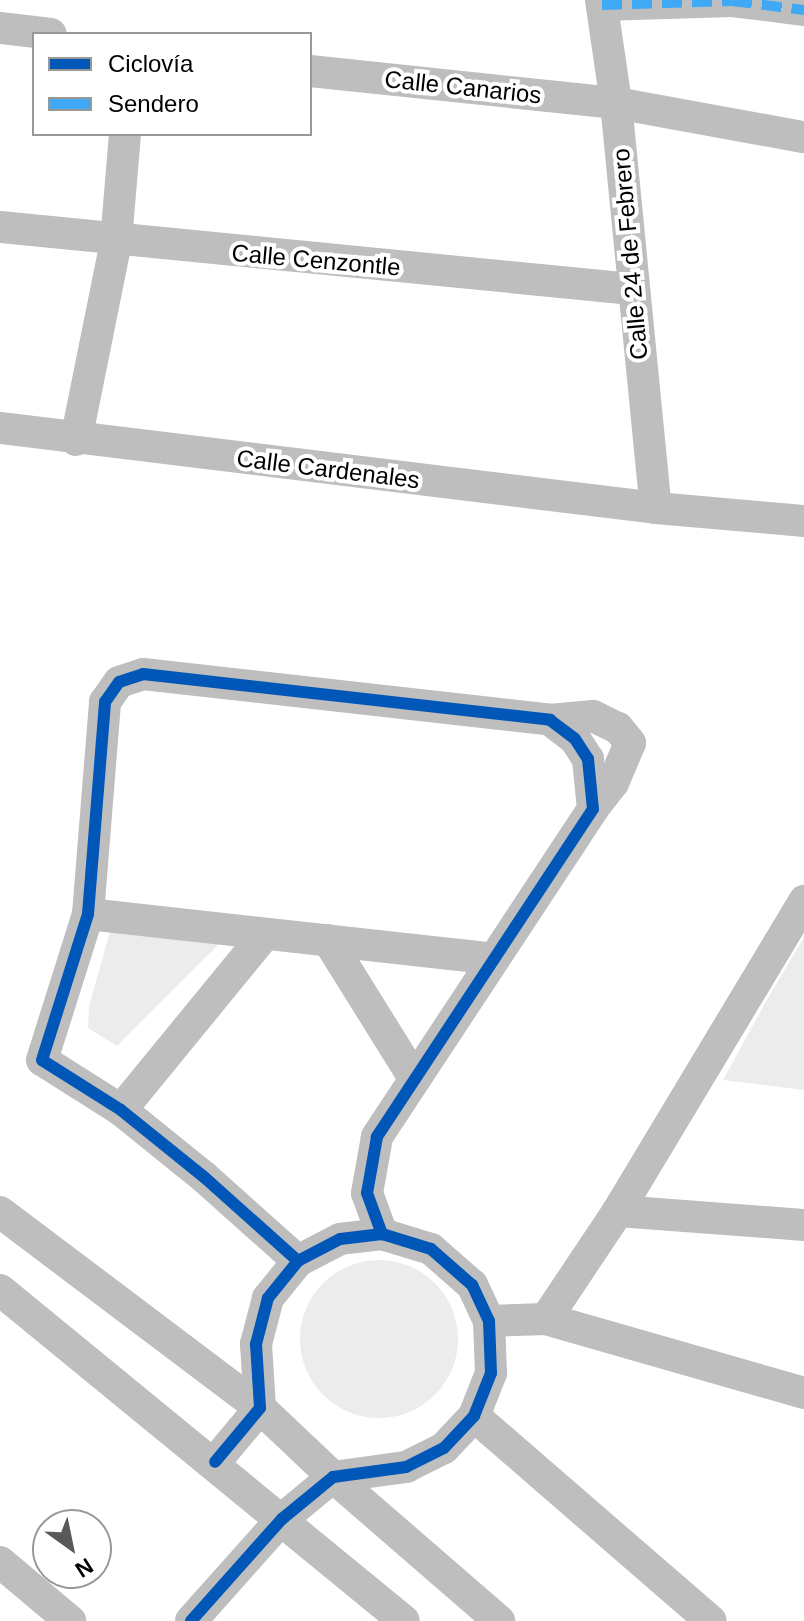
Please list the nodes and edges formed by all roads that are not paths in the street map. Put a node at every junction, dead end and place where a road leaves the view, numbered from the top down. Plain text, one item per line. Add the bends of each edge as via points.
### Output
1 (732, 1) edge
2 (602, 2) edge
3 (804, 10) edge
4 (0, 28) edge
5 (34, 32) edge
6 (312, 71) edge
7 (616, 103) junction
8 (125, 136) edge
9 (804, 137) edge
10 (0, 227) edge
11 (116, 241) junction
12 (632, 289) junction
13 (0, 428) edge
14 (76, 440) junction
15 (656, 508) junction
16 (804, 521) edge
17 (550, 720) junction
18 (593, 809) junction
19 (804, 901) edge
20 (88, 914) junction
21 (265, 934) junction
22 (328, 940) junction
23 (494, 959) junction
24 (414, 1078) junction
25 (121, 1110) junction
26 (618, 1211) junction
27 (0, 1212) edge
28 (804, 1225) edge
29 (382, 1234) junction
30 (298, 1261) junction
31 (0, 1290) edge
32 (546, 1319) junction
33 (489, 1321) junction
34 (804, 1393) edge
35 (260, 1408) junction
36 (474, 1416) junction
37 (215, 1462) junction
38 (333, 1477) junction
39 (282, 1519) junction
40 (0, 1562) edge
41 (70, 1621) edge
42 (191, 1621) edge
43 (404, 1621) edge
44 (499, 1621) edge
45 (711, 1621) edge

1 - 2 street
1 - 3 street
2 - 7 street, Calle 24 de Febrero
4 - 5 street
6 - 7 street, Calle Canarios
7 - 9 street, Calle Canarios
7 - 12 street, Calle 24 de Febrero
8 - 11 street
10 - 11 street, Calle Cenzontle
11 - 12 street, Calle Cenzontle
11 - 14 street
12 - 15 street, Calle 24 de Febrero
13 - 14 street, Calle Cardenales
14 - 15 street, Calle Cardenales
15 - 16 street, Calle Cardenales
17 - 18 street via 575,739 588,759
17 - 18 street via 593,716 618,728 630,743 613,783
17 - 20 street via 143,674 119,682 105,702
18 - 23 street
19 - 26 street
20 - 21 street
20 - 25 street via 42,1060
21 - 22 street
21 - 25 street
22 - 23 street
22 - 24 street
23 - 24 street
24 - 29 street via 377,1137 367,1193
25 - 30 street
26 - 28 street
26 - 32 street
27 - 35 street
29 - 30 street via 340,1239
29 - 33 street via 431,1249 472,1285
30 - 35 street via 268,1298 256,1344
31 - 37 street
32 - 33 street
32 - 34 street
33 - 36 street via 491,1373
35 - 37 street
35 - 38 street
36 - 38 street via 444,1448 406,1467
36 - 45 street
37 - 39 street
38 - 39 street
38 - 44 street
39 - 42 street
39 - 43 street
40 - 41 street

